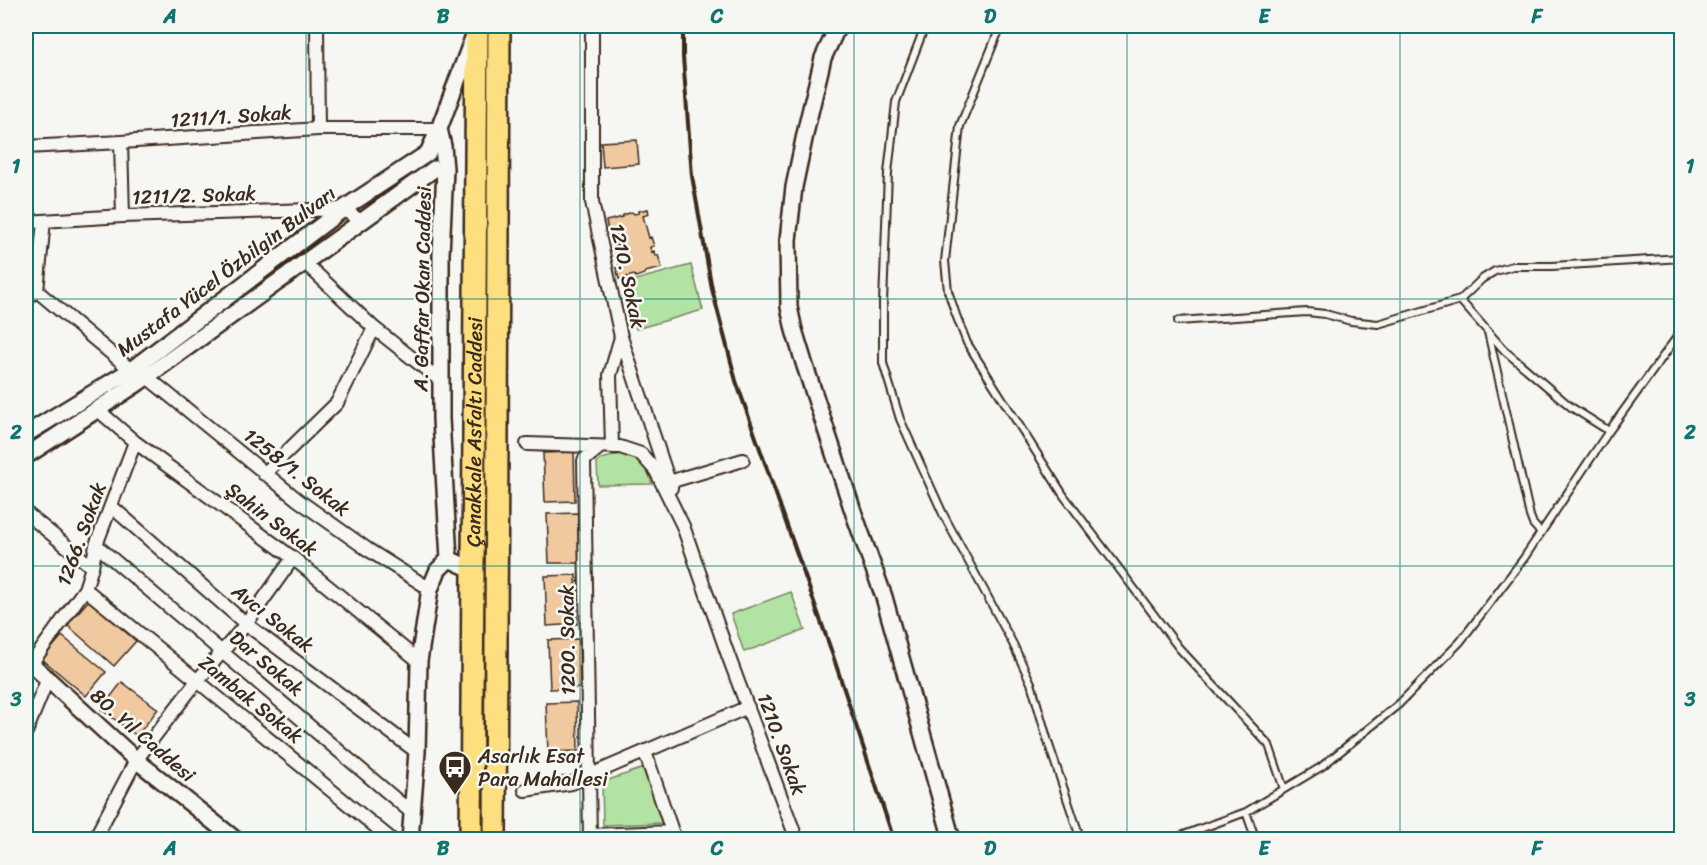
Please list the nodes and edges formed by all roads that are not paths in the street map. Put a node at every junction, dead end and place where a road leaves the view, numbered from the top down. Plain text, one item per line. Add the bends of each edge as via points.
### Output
1 (317, 26) edge
2 (477, 26) edge
3 (499, 26) edge
4 (592, 26) edge
5 (838, 26) edge
6 (925, 26) edge
7 (1005, 26) edge
8 (318, 129) junction
9 (439, 129) junction
10 (121, 142) junction
11 (26, 147) edge
12 (428, 153) junction
13 (440, 169) junction
14 (343, 209) junction
15 (123, 216) junction
16 (44, 221) junction
17 (361, 221) junction
18 (26, 222) edge
19 (1682, 258) edge
20 (304, 262) junction
21 (37, 291) junction
22 (26, 298) edge
23 (1460, 300) junction
24 (1178, 321) dead end
25 (374, 328) junction
26 (1682, 330) edge
27 (1488, 332) junction
28 (621, 337) junction
29 (139, 377) junction
30 (441, 381) junction
31 (98, 410) junction
32 (1609, 431) junction
33 (26, 434) edge
34 (135, 442) junction
35 (527, 444) dead end
36 (606, 447) junction
37 (26, 456) edge
38 (743, 460) dead end
39 (264, 474) junction
40 (669, 482) junction
41 (112, 507) junction
42 (26, 513) edge
43 (683, 526) junction
44 (1541, 533) junction
45 (96, 545) junction
46 (293, 558) junction
47 (449, 558) junction
48 (92, 567) junction
49 (473, 570) junction
50 (85, 589) junction
51 (430, 589) junction
52 (246, 624) junction
53 (224, 652) junction
54 (28, 661) edge
55 (419, 661) junction
56 (48, 678) junction
57 (197, 681) junction
58 (748, 707) junction
59 (26, 732) edge
60 (417, 752) junction
61 (645, 752) junction
62 (136, 760) junction
63 (589, 777) junction
64 (1284, 789) junction
65 (525, 790) dead end
66 (1246, 812) junction
67 (412, 813) junction
68 (674, 836) edge
69 (590, 837) edge
70 (94, 840) edge
71 (236, 840) edge
72 (392, 840) edge
73 (410, 840) edge
74 (471, 840) edge
75 (495, 840) edge
76 (796, 840) edge
77 (952, 840) edge
78 (1081, 840) edge
79 (1170, 840) edge
80 (1256, 840) edge

1 - 8 street
2 - 9 street
2 - 49 highway, Çanakkale Asfaltı Caddesi
3 - 75 highway, Çanakkale Asfaltı Caddesi
4 - 28 street, 1210. Sokak via 592,202
5 - 77 street via 823,58 794,187 788,240 789,308 890,616
6 - 78 lane via 896,102 888,173 883,363 900,419 943,514 1031,683
7 - 64 lane via 997,35 960,126 945,261 948,291 956,315 968,343 1064,496 1179,648 1269,745
8 - 9 street, 1211/1. Sokak
8 - 10 street, 1211/1. Sokak
9 - 12 street
9 - 13 street, A. Gaffar Okan Caddesi via 443,146
10 - 11 street, 1211/1. Sokak
10 - 15 street
12 - 13 street
12 - 14 street, Mustafa Yücel Özbilgin Bulvarı
13 - 17 street, Mustafa Yücel Özbilgin Bulvarı
13 - 30 street, A. Gaffar Okan Caddesi
14 - 15 street, 1211/2. Sokak
14 - 17 street
14 - 29 street, Mustafa Yücel Özbilgin Bulvarı
15 - 16 street, 1211/2. Sokak
16 - 18 street, 1211/2. Sokak
16 - 21 street
17 - 20 street, Mustafa Yücel Özbilgin Bulvarı
19 - 23 lane via 1513,266 1482,279
20 - 25 street
20 - 29 street, Mustafa Yücel Özbilgin Bulvarı
21 - 22 street
21 - 29 street, 1258/1. Sokak
23 - 24 lane via 1378,324 1306,312
23 - 27 lane
25 - 30 street
25 - 39 street via 337,403
26 - 32 lane
27 - 32 lane via 1571,406
27 - 44 lane via 1530,516
28 - 36 street via 610,375
28 - 40 street, 1210. Sokak
29 - 31 street, Mustafa Yücel Özbilgin Bulvarı
29 - 33 street, Mustafa Yücel Özbilgin Bulvarı
29 - 39 street, 1258/1. Sokak
30 - 47 street, A. Gaffar Okan Caddesi
31 - 34 street, Şahin Sokak
31 - 37 street, Mustafa Yücel Özbilgin Bulvarı
32 - 44 lane
34 - 41 street, 1266. Sokak
34 - 46 street, Şahin Sokak
35 - 36 street, 1210. Sokak
36 - 43 street, 1210. Sokak via 641,454 656,471
36 - 63 street, 1200. Sokak via 584,460
38 - 40 street
39 - 51 street, 1258/1. Sokak via 366,549
40 - 43 street, 1210. Sokak
41 - 45 street, 1266. Sokak
41 - 52 street, Avcı Sokak
42 - 48 street
43 - 58 street, 1210. Sokak
44 - 64 lane via 1460,642 1399,704 1321,767
45 - 48 street, 1266. Sokak
45 - 53 street, Dar Sokak
46 - 52 street
46 - 55 street, Şahin Sokak
47 - 49 street
47 - 51 street via 438,570
48 - 50 street, 1266. Sokak
49 - 74 highway, Çanakkale Asfaltı Caddesi
50 - 54 street, 1266. Sokak
50 - 57 street, Zambak Sokak
51 - 55 street
52 - 53 street
52 - 60 street, Avcı Sokak
53 - 57 street
53 - 67 street, Dar Sokak
54 - 56 street, 80. Yıl Caddesi
55 - 60 street
56 - 59 street
56 - 62 street, 80. Yıl Caddesi
57 - 62 street
57 - 72 street, Zambak Sokak
58 - 61 street
58 - 76 street, 1210. Sokak
60 - 67 street
61 - 63 street
61 - 68 street
62 - 70 street
62 - 71 street, 80. Yıl Caddesi
63 - 65 street
63 - 69 street, 1200. Sokak
64 - 66 lane
66 - 79 lane
66 - 80 lane
67 - 73 street
68 - 69 street

